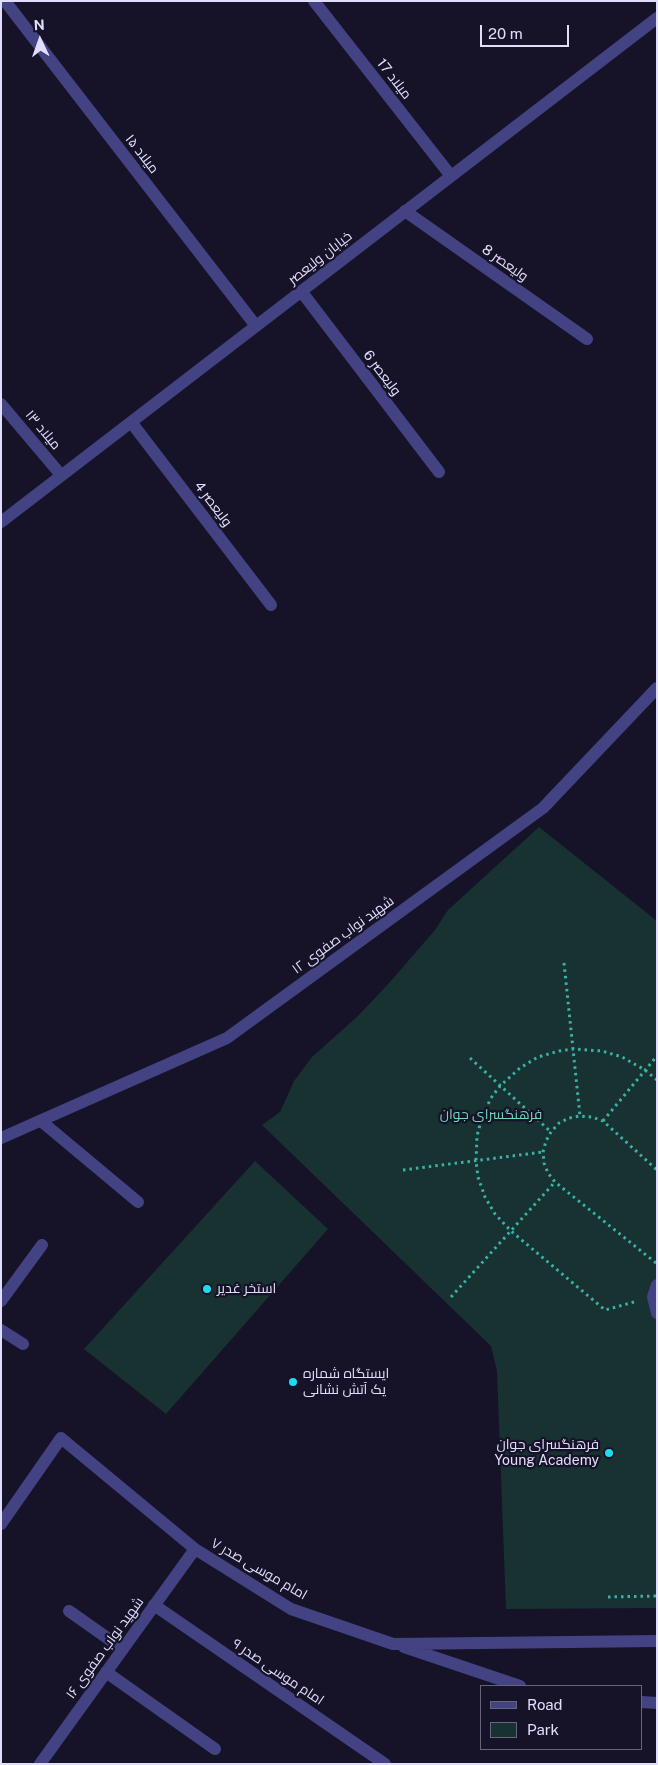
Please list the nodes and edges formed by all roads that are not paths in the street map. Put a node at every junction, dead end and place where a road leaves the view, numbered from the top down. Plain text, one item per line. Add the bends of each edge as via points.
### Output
1 (5, 1) edge
2 (314, 1) edge
3 (657, 18) edge
4 (451, 176) junction
5 (405, 211) junction
6 (301, 291) junction
7 (256, 326) junction
8 (587, 339) dead end
9 (1, 404) edge
10 (131, 422) junction
11 (439, 472) dead end
12 (62, 475) junction
13 (1, 522) edge
14 (271, 605) dead end
15 (657, 688) edge
16 (41, 1121) junction
17 (1, 1138) edge
18 (138, 1202) dead end
19 (42, 1245) dead end
20 (655, 1291) edge
21 (1, 1301) edge
22 (657, 1314) edge
23 (1, 1330) edge
24 (23, 1344) dead end
25 (1, 1524) edge
26 (195, 1549) junction
27 (154, 1605) junction
28 (69, 1610) dead end
29 (657, 1641) edge
30 (393, 1644) junction
31 (123, 1649) junction
32 (106, 1672) junction
33 (517, 1685) edge
34 (643, 1702) edge
35 (657, 1703) edge
36 (215, 1749) dead end
37 (40, 1764) edge
38 (385, 1764) edge

1 - 7 street, میلاد ۱۵
2 - 4 street, میلاد 17
3 - 4 street, خیابان ولیعصر
4 - 5 street, خیابان ولیعصر
5 - 6 street, خیابان ولیعصر
5 - 8 street, ولیعصر 8
6 - 7 street, خیابان ولیعصر
6 - 11 street, ولیعصر 6
7 - 10 street, خیابان ولیعصر
9 - 12 street, میلاد ۱۳
10 - 12 street, خیابان ولیعصر
10 - 14 street, ولیعصر 4
12 - 13 street, خیابان ولیعصر
15 - 16 street, شهید نواب صفوی ۱۲ via 543,808 227,1038
16 - 17 street, شهید نواب صفوی ۱۲
16 - 18 street
19 - 21 street
20 - 22 street
23 - 24 street
25 - 26 street, امام موسی صدر ۷ via 61,1438
26 - 27 street, شهید نواب صفوی ۱۶
26 - 30 street, امام موسی صدر ۷ via 291,1609
27 - 31 street, شهید نواب صفوی ۱۶
27 - 38 street, امام موسی صدر ۹
28 - 31 street
29 - 30 street, امام موسی صدر ۷
30 - 33 street
31 - 32 street, شهید نواب صفوی ۱۶
32 - 36 street
32 - 37 street, شهید نواب صفوی ۱۶
34 - 35 street

